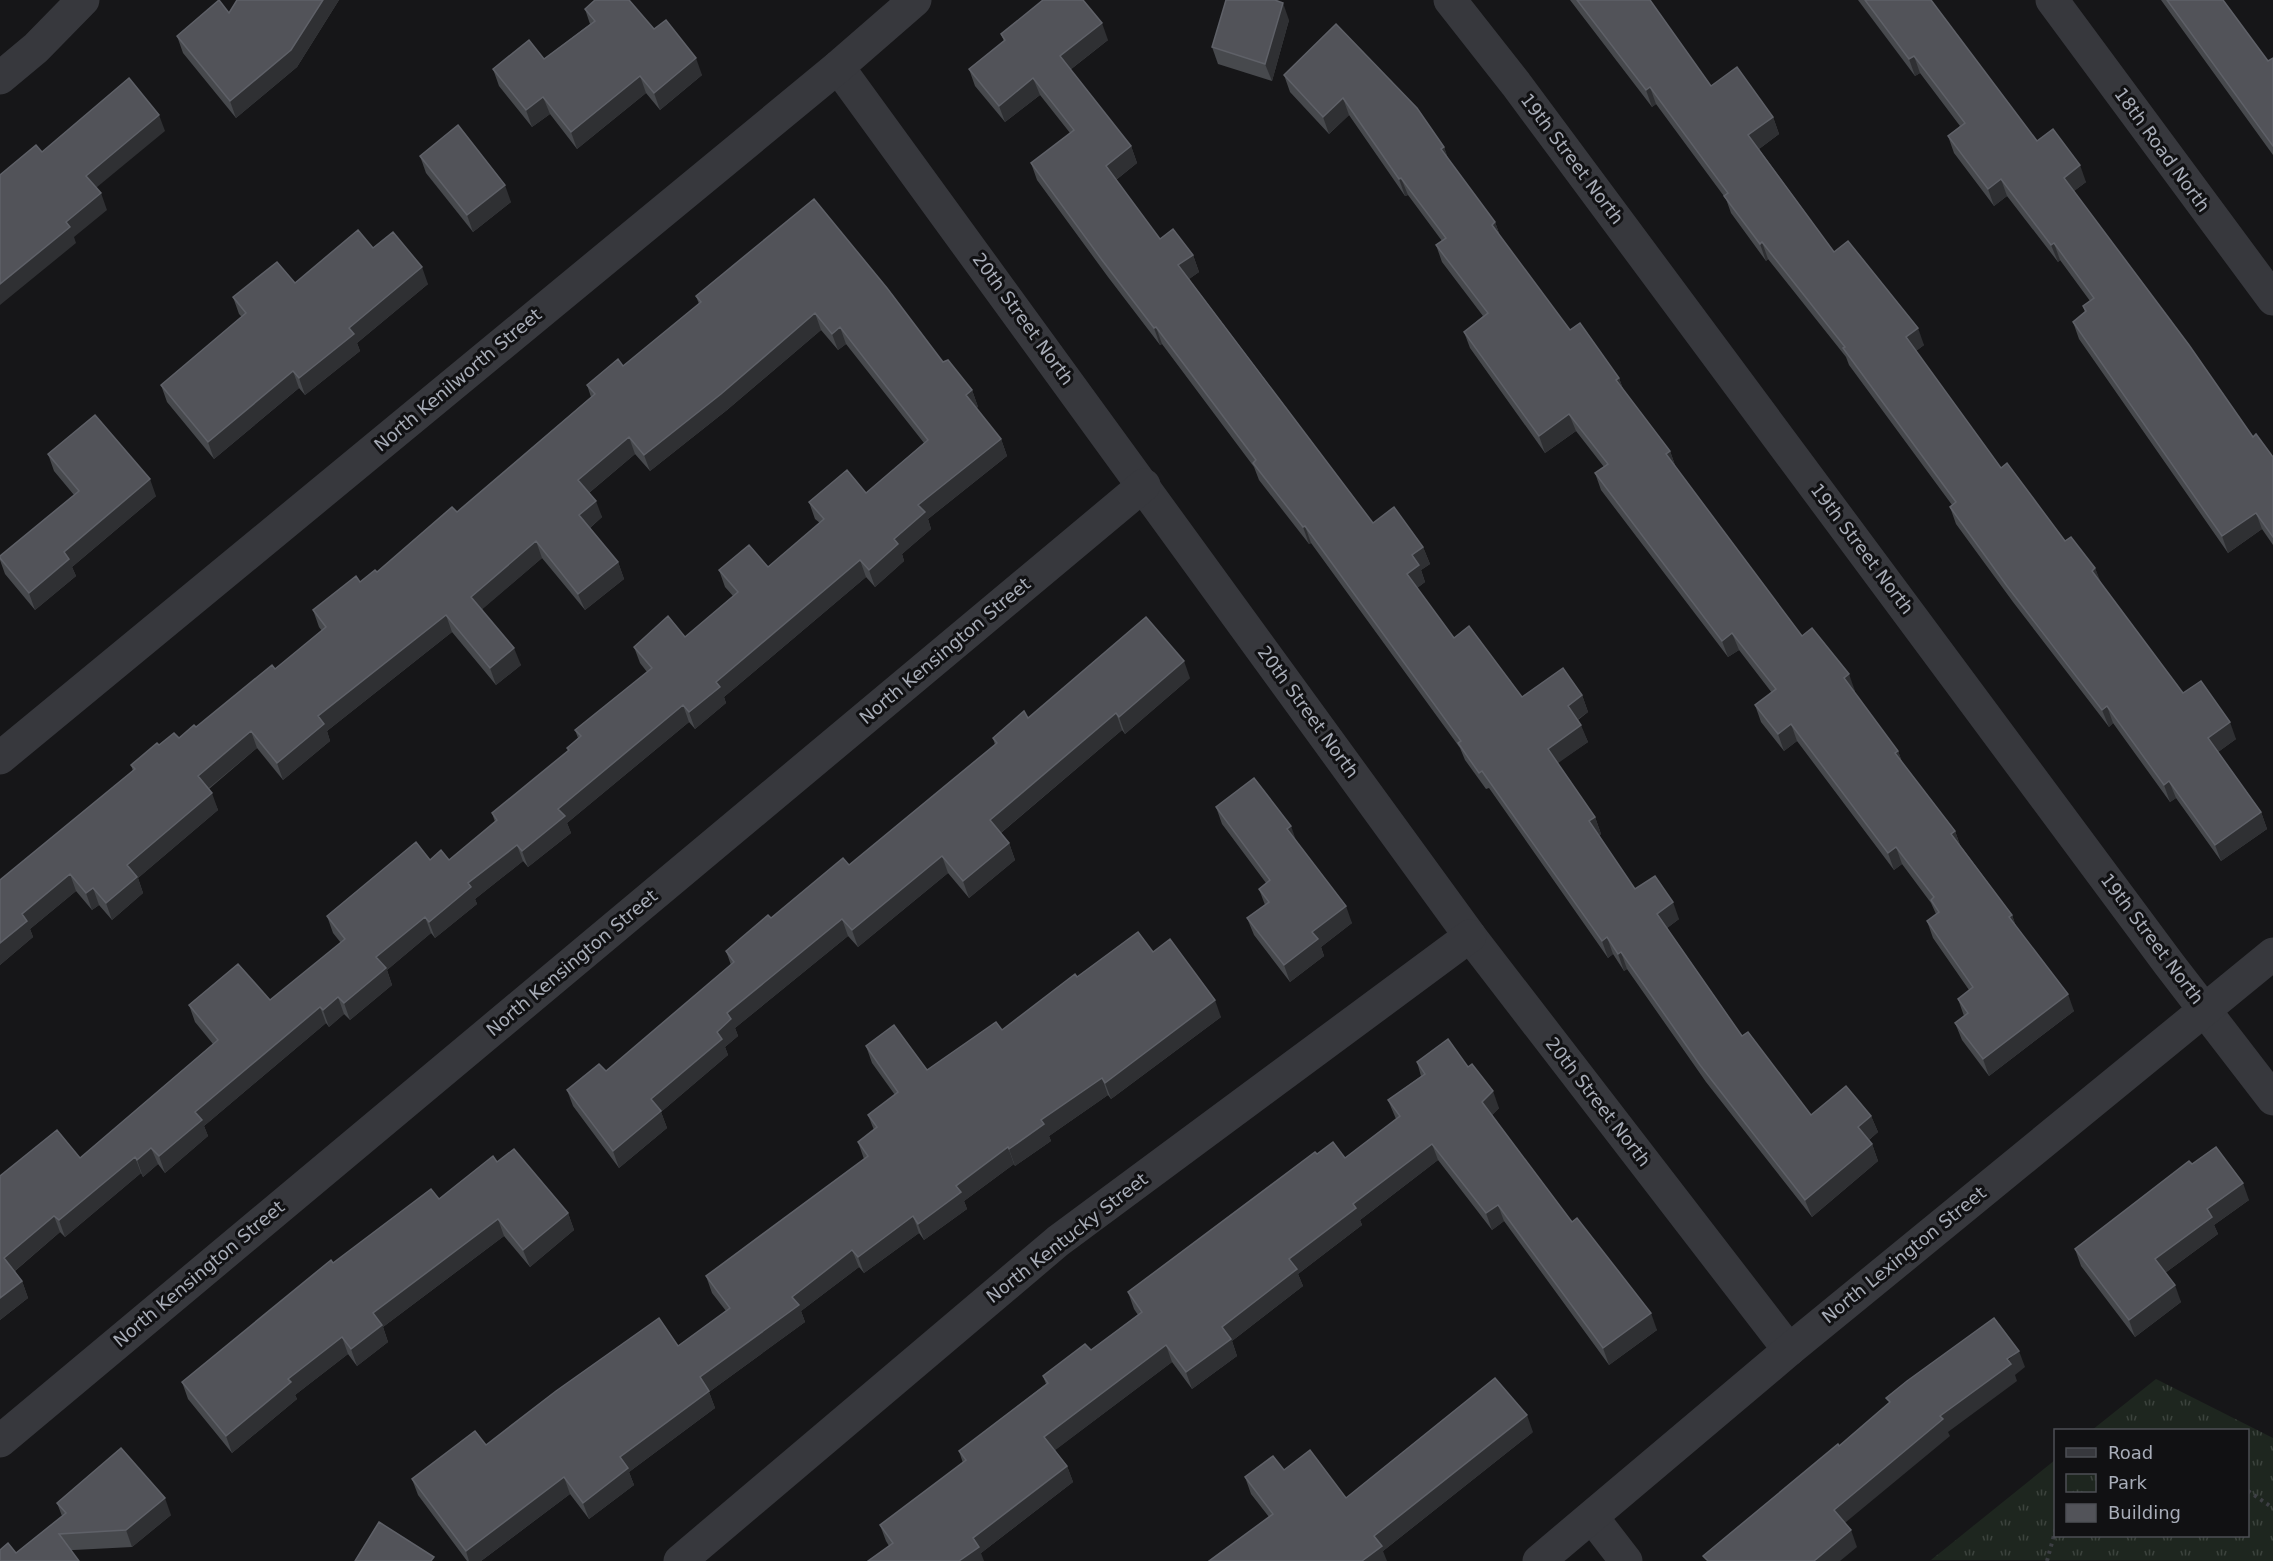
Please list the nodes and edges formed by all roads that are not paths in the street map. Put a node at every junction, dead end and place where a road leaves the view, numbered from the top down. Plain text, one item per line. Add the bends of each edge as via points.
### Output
1 (83, 0) edge
2 (915, 0) edge
3 (1450, 0) edge
4 (2052, 0) edge
5 (838, 67) junction
6 (0, 78) edge
7 (2273, 299) edge
8 (1144, 485) junction
9 (0, 758) edge
10 (1470, 936) junction
11 (2273, 954) edge
12 (2205, 1010) junction
13 (2273, 1099) edge
14 (1789, 1350) junction
15 (0, 1441) edge
16 (1592, 1517) junction
17 (680, 1561) edge
18 (1539, 1561) edge
19 (1626, 1561) edge

1 - 6 street
2 - 5 street, North Kenilworth Street
3 - 12 street, 19th Street North
4 - 7 street, 18th Road North
5 - 8 street, 20th Street North
5 - 9 street, North Kenilworth Street
8 - 10 street, 20th Street North
8 - 15 street, North Kensington Street
10 - 14 street, 20th Street North
10 - 17 street, North Kentucky Street via 1058,1240
11 - 12 street, North Lexington Street
12 - 13 street, 19th Street North
12 - 14 street, North Lexington Street
14 - 16 street, North Lexington Street
16 - 18 street, North Lexington Street
16 - 19 street

